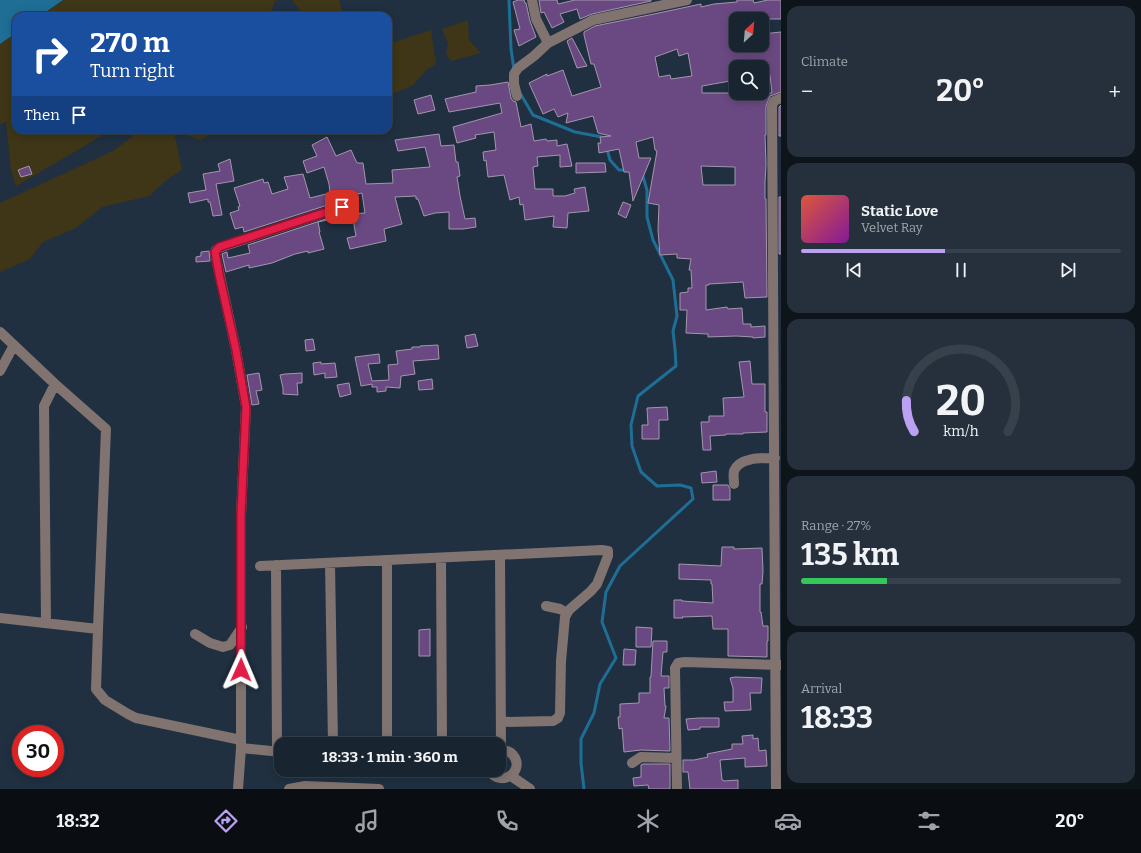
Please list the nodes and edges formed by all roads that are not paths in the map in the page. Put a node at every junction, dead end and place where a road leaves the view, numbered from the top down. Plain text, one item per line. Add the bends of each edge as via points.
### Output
1 (532, 0) edge
2 (687, 0) edge
3 (548, 44) junction
4 (517, 96) dead end
5 (781, 98) edge
6 (342, 207) dead end
7 (0, 332) edge
8 (14, 345) junction
9 (0, 371) edge
10 (54, 384) junction
11 (774, 458) junction
12 (734, 484) dead end
13 (500, 555) junction
14 (441, 558) junction
15 (387, 560) junction
16 (330, 563) junction
17 (276, 565) junction
18 (260, 566) dead end
19 (546, 606) dead end
20 (567, 613) junction
21 (0, 618) edge
22 (46, 623) junction
23 (242, 627) junction
24 (98, 629) junction
25 (195, 634) dead end
26 (778, 665) edge
27 (502, 722) junction
28 (279, 737) edge
29 (333, 737) edge
30 (387, 737) edge
31 (442, 737) edge
32 (501, 737) edge
33 (241, 744) junction
34 (274, 751) edge
35 (506, 751) edge
36 (676, 758) junction
37 (632, 763) dead end
38 (511, 776) junction
39 (497, 777) edge
40 (238, 789) edge
41 (289, 789) edge
42 (379, 789) edge
43 (530, 789) edge
44 (677, 789) edge
45 (776, 789) edge

1 - 3 street via 536,19
2 - 3 street via 593,20
3 - 4 street via 516,71 514,84
5 - 11 street via 774,101 772,106
6 - 23 street via 219,247 215,252 246,407 241,515
7 - 8 street
8 - 9 street
8 - 10 street
10 - 22 street via 44,406
10 - 24 street via 106,429
11 - 12 street via 756,458 738,465 733,472
11 - 26 street
13 - 14 street
13 - 20 street via 608,551 597,584
13 - 27 street
14 - 15 street
14 - 31 street
15 - 16 street
15 - 30 street
16 - 17 street
16 - 29 street
17 - 18 street
17 - 28 street
19 - 20 street
20 - 27 street via 558,718 553,721
21 - 22 street
22 - 24 street
23 - 25 street via 230,645 223,647
23 - 33 street
24 - 33 street via 96,689 105,700 136,718
26 - 36 street via 678,663 675,668
26 - 45 street
27 - 32 street
33 - 34 street
33 - 40 street
35 - 38 street via 512,754 516,761 516,770
36 - 37 street via 641,758
36 - 44 street
38 - 39 street via 503,779
38 - 43 street
41 - 42 street via 305,786

